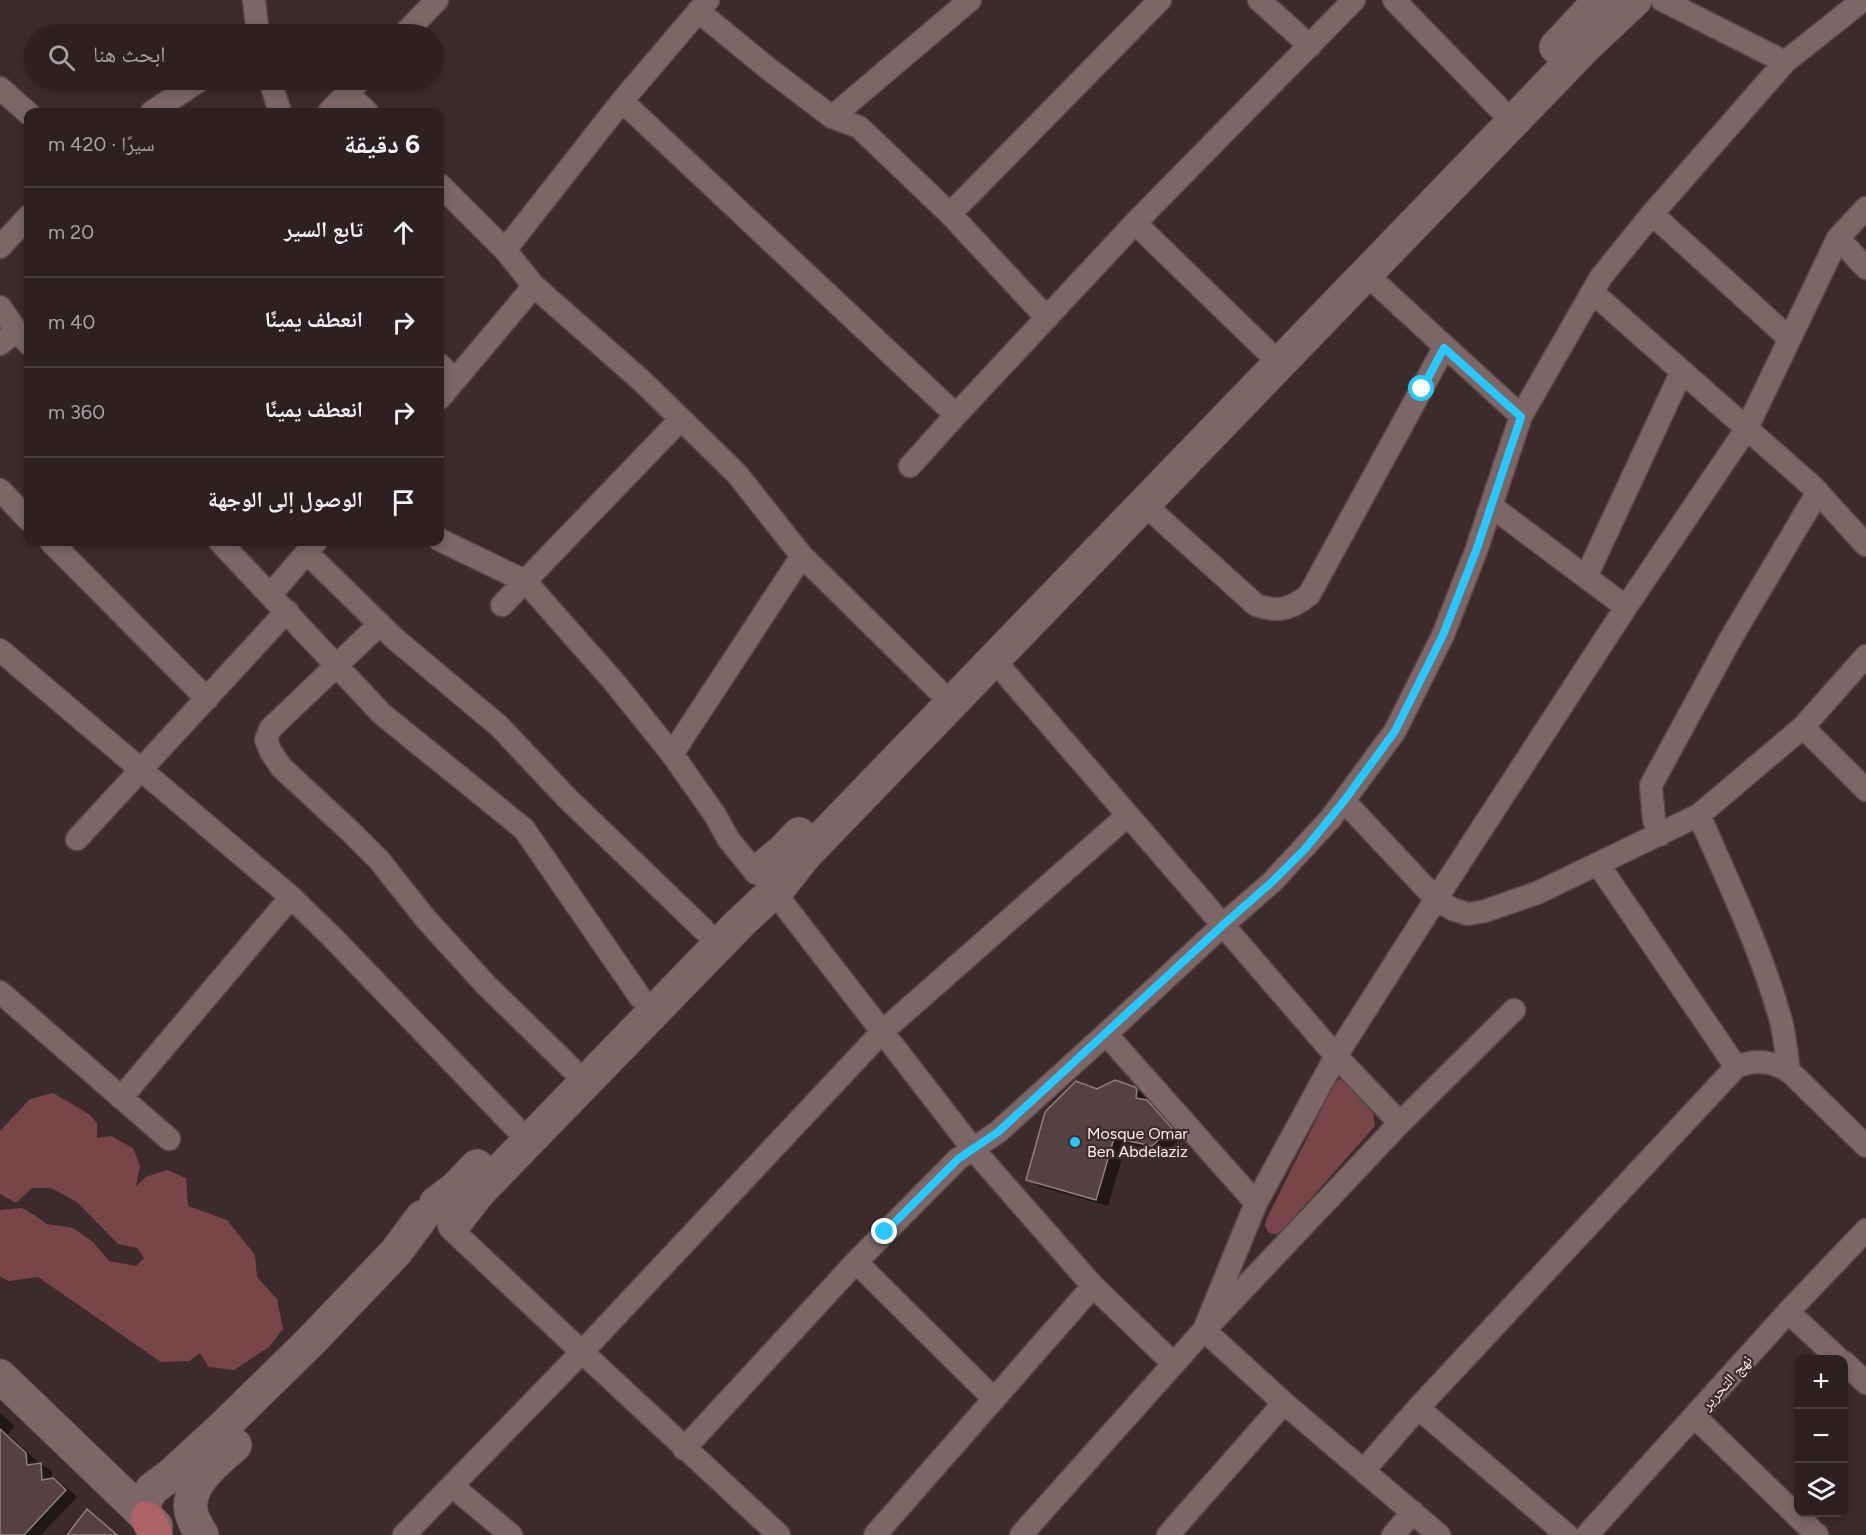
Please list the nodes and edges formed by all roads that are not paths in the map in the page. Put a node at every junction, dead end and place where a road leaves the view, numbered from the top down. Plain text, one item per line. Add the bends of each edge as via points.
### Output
1 (254, 0) edge
2 (437, 0) edge
3 (970, 0) edge
4 (1160, 0) edge
5 (1259, 0) edge
6 (1354, 0) edge
7 (1394, 0) edge
8 (1635, 0) edge
9 (1662, 0) edge
10 (1863, 0) edge
11 (703, 6) edge
12 (1589, 12) edge
13 (257, 24) edge
14 (414, 24) edge
15 (1310, 46) junction
16 (1785, 62) junction
17 (0, 88) edge
18 (185, 90) edge
19 (273, 90) edge
20 (350, 90) edge
21 (356, 90) edge
22 (622, 101) junction
23 (1498, 107) junction
24 (159, 108) edge
25 (279, 108) edge
26 (333, 108) edge
27 (365, 108) edge
28 (24, 109) edge
29 (832, 117) junction
30 (444, 189) edge
31 (1866, 208) edge
32 (951, 214) junction
33 (1652, 214) junction
34 (24, 221) edge
35 (1135, 223) junction
36 (1838, 238) junction
37 (0, 247) edge
38 (506, 250) junction
39 (1866, 268) edge
40 (1366, 274) junction
41 (534, 286) junction
42 (1592, 292) junction
43 (0, 307) edge
44 (1047, 318) junction
45 (1789, 338) junction
46 (15, 339) edge
47 (1444, 348) junction
48 (1264, 350) junction
49 (1682, 371) junction
50 (447, 372) edge
51 (956, 415) junction
52 (1521, 417) junction
53 (681, 419) junction
54 (1746, 428) junction
55 (910, 466) dead end
56 (0, 490) edge
57 (1818, 492) junction
58 (1144, 504) junction
59 (1491, 506) junction
60 (24, 515) edge
61 (444, 542) edge
62 (1866, 545) edge
63 (55, 546) edge
64 (224, 546) edge
65 (311, 547) edge
66 (802, 556) junction
67 (1586, 577) junction
68 (525, 581) junction
69 (271, 594) junction
70 (502, 605) dead end
71 (1626, 607) junction
72 (287, 611) junction
73 (380, 624) junction
74 (0, 651) edge
75 (1866, 656) edge
76 (994, 660) junction
77 (337, 665) junction
78 (937, 689) junction
79 (207, 699) junction
80 (1803, 727) junction
81 (672, 754) junction
82 (141, 772) junction
83 (1866, 790) edge
84 (1344, 801) junction
85 (1699, 815) junction
86 (1127, 816) junction
87 (1660, 835) junction
88 (77, 839) dead end
89 (1598, 864) junction
90 (765, 883) junction
91 (291, 897) junction
92 (1436, 899) junction
93 (1224, 924) junction
94 (704, 930) junction
95 (0, 992) edge
96 (639, 997) junction
97 (1514, 1010) dead end
98 (883, 1031) junction
99 (1106, 1034) junction
100 (1336, 1056) junction
101 (1736, 1066) junction
102 (571, 1068) junction
103 (1789, 1071) junction
104 (121, 1098) junction
105 (1400, 1123) junction
106 (515, 1126) junction
107 (169, 1139) dead end
108 (1866, 1146) edge
109 (973, 1149) junction
110 (1256, 1203) junction
111 (441, 1222) junction
112 (1866, 1230) edge
113 (856, 1262) junction
114 (1093, 1286) junction
115 (1788, 1312) junction
116 (1204, 1330) junction
117 (582, 1352) junction
118 (1835, 1355) edge
119 (1174, 1364) junction
120 (1848, 1366) edge
121 (0, 1376) edge
122 (1866, 1383) edge
123 (993, 1398) junction
124 (1284, 1403) junction
125 (1418, 1408) junction
126 (1695, 1417) junction
127 (684, 1449) junction
128 (1364, 1470) junction
129 (452, 1486) junction
130 (1413, 1512) junction
131 (155, 1519) edge
132 (772, 1533) edge
133 (201, 1535) edge
134 (404, 1535) edge
135 (511, 1535) edge
136 (874, 1535) edge
137 (1021, 1535) edge
138 (1168, 1535) edge
139 (1393, 1535) edge
140 (1439, 1535) edge
141 (1567, 1535) edge
142 (1587, 1535) edge
143 (1817, 1535) edge

1 - 13 street
2 - 14 street
3 - 29 street
4 - 32 street
5 - 15 street
6 - 15 street
7 - 23 street
8 - 12 main road
9 - 16 street
10 - 16 street
11 - 22 street
11 - 29 street via 770,70
12 - 23 main road
12 - 40 main road
15 - 35 street
16 - 33 street
17 - 28 street
18 - 24 street
19 - 25 street
20 - 26 street
21 - 27 street
22 - 38 street
22 - 51 street
23 - 48 main road
29 - 32 street via 859,127
30 - 38 street
31 - 36 street
32 - 44 street
33 - 42 street
33 - 45 street
34 - 37 street
35 - 44 street
35 - 48 street
36 - 39 street
36 - 45 street
38 - 41 street
40 - 47 street
40 - 58 main road
41 - 50 street
41 - 53 street
42 - 49 street
42 - 52 street
43 - 46 street
44 - 51 street
45 - 54 street
47 - 52 street
47 - 58 street via 1309,595 1296,605 1285,609 1256,605
48 - 78 main road
49 - 54 street
49 - 67 street
51 - 55 street
52 - 59 street
53 - 66 street via 737,474
53 - 68 street
54 - 57 street
54 - 71 street
56 - 60 street
57 - 62 street
57 - 87 street via 1731,638 1651,785 1654,820
58 - 76 main road
59 - 67 street
59 - 84 street via 1443,635 1395,731
61 - 68 street
63 - 79 street
64 - 69 street
65 - 69 street
65 - 73 street
66 - 78 street
66 - 81 street
67 - 71 street
68 - 70 street
68 - 81 street
69 - 72 street
71 - 92 street
72 - 77 street
72 - 79 street
73 - 77 street
73 - 94 street via 499,726 566,797
74 - 82 street
75 - 80 street
76 - 86 street
76 - 90 main road via 805,855
77 - 96 street via 382,714 524,829
77 - 102 street via 270,729 266,740 271,752 379,860 486,985
78 - 90 main road via 783,851
79 - 82 street
80 - 83 street
80 - 85 street
81 - 90 street via 729,840
82 - 88 street
82 - 91 street
84 - 92 street
84 - 93 street via 1305,849
85 - 87 street
85 - 103 street via 1771,988
86 - 93 street
86 - 98 street
87 - 89 street
89 - 92 street via 1537,893 1485,911 1468,914
89 - 101 street
90 - 94 main road
90 - 98 street
90 - 111 main road via 740,923 479,1192
91 - 104 street
91 - 106 street
92 - 100 street
93 - 99 street
93 - 100 street
94 - 96 main road
95 - 104 street
96 - 102 main road
97 - 105 street
98 - 109 street
98 - 117 street
99 - 109 street via 998,1132
99 - 110 street
100 - 105 street
100 - 110 street
101 - 103 street via 1760,1061
101 - 125 street
102 - 106 main road
103 - 108 street
104 - 107 street
105 - 116 street
106 - 111 main road via 461,1184
109 - 113 street via 958,1159
109 - 114 street
110 - 116 street
111 - 117 street
111 - 131 main road via 396,1252 219,1431
111 - 133 main road via 423,1254 196,1486 190,1501 192,1517
112 - 115 street, نهج التحرير
113 - 123 street
113 - 127 street
114 - 119 street
114 - 123 street
115 - 118 street
115 - 126 street, نهج التحرير
116 - 119 street
116 - 124 street
117 - 127 street
117 - 129 street
119 - 137 street
120 - 122 street
121 - 131 main road via 101,1475
123 - 136 street
124 - 128 street
124 - 138 street
125 - 128 street
125 - 141 street
126 - 142 street, نهج التحرير
126 - 143 street
127 - 132 street
128 - 130 street
129 - 134 street
129 - 135 street
130 - 139 street
130 - 140 street
131 - 133 main road

